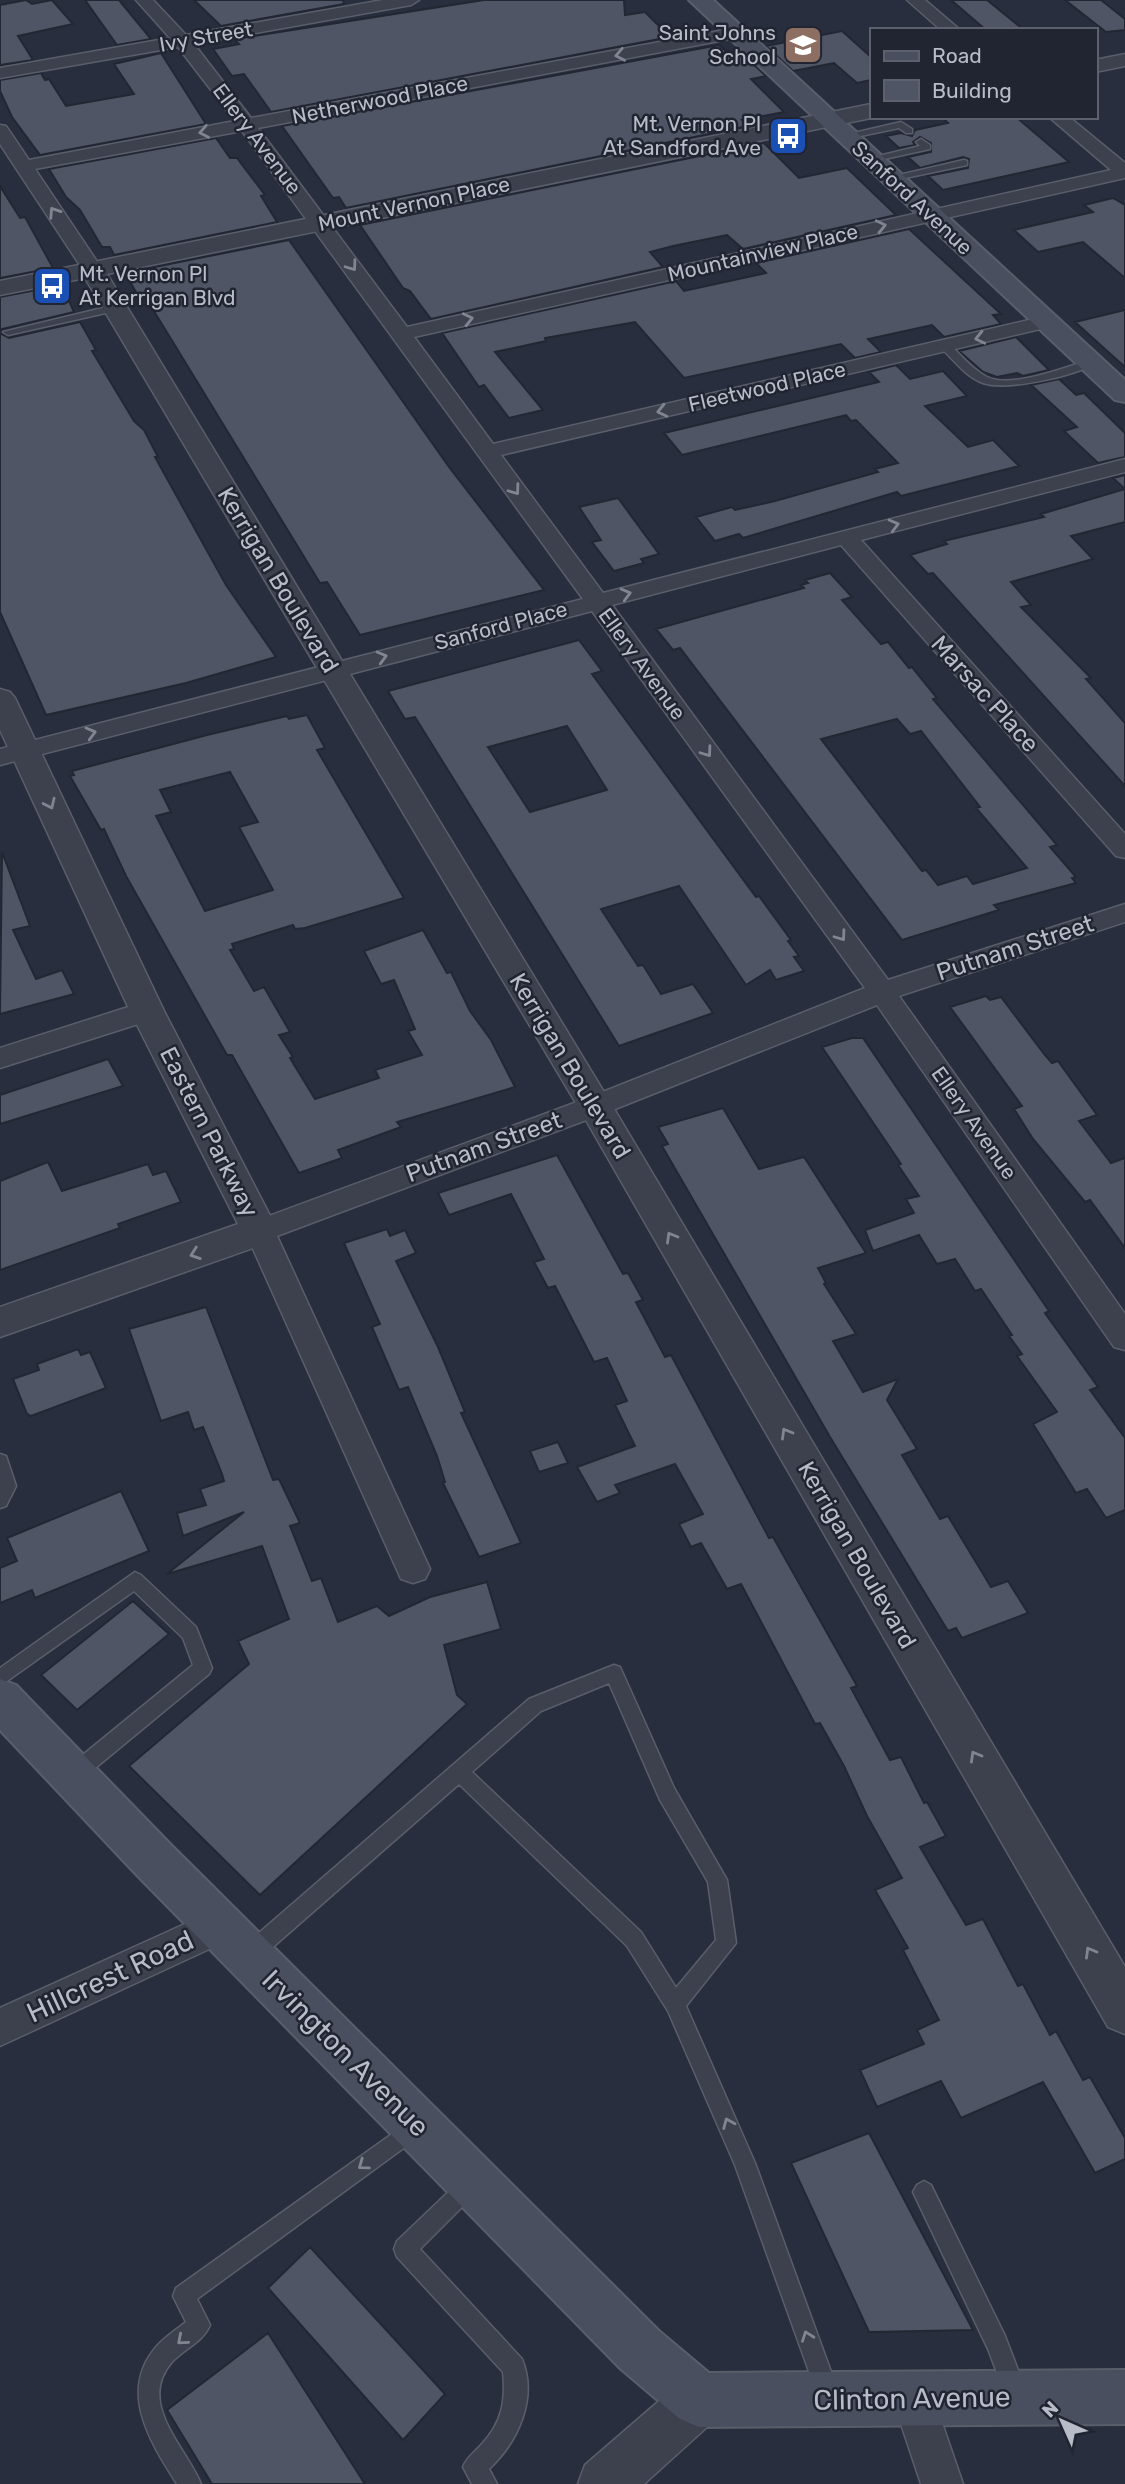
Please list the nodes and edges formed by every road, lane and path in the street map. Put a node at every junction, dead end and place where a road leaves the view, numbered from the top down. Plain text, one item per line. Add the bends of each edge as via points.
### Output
1 (144, 0) edge
2 (411, 0) edge
3 (700, 0) edge
4 (915, 0) edge
5 (369, 3) edge
6 (950, 28) edge
7 (736, 33) junction
8 (183, 41) junction
9 (1125, 60) edge
10 (1098, 65) edge
11 (0, 73) edge
12 (1060, 119) edge
13 (246, 125) junction
14 (837, 128) junction
15 (0, 130) edge
16 (909, 131) dead end
17 (884, 134) edge
18 (921, 142) dead end
19 (964, 163) dead end
20 (24, 166) junction
21 (1125, 172) edge
22 (891, 178) junction
23 (931, 215) junction
24 (320, 223) junction
25 (92, 270) junction
26 (0, 288) edge
27 (115, 307) junction
28 (1046, 322) junction
29 (8, 332) dead end
30 (401, 334) junction
31 (945, 346) junction
32 (1090, 363) junction
33 (1125, 394) edge
34 (487, 452) junction
35 (1125, 465) edge
36 (846, 537) junction
37 (596, 602) junction
38 (332, 670) junction
39 (0, 698) edge
40 (12, 753) edge
41 (1125, 850) edge
42 (1125, 913) edge
43 (882, 992) junction
44 (147, 1011) junction
45 (0, 1058) edge
46 (595, 1106) junction
47 (260, 1231) junction
48 (0, 1322) edge
49 (1125, 1338) edge
50 (0, 1461) edge
51 (0, 1501) edge
52 (413, 1569) dead end
53 (0, 1678) edge
54 (0, 1699) edge
55 (459, 1772) junction
56 (71, 1776) junction
57 (235, 1940) junction
58 (675, 2004) junction
59 (1125, 2011) edge
60 (0, 2027) edge
61 (418, 2125) junction
62 (473, 2181) junction
63 (924, 2192) dead end
64 (1017, 2396) junction
65 (1125, 2397) edge
66 (699, 2400) junction
67 (830, 2400) junction
68 (914, 2400) junction
69 (190, 2484) edge
70 (486, 2484) edge
71 (604, 2484) edge
72 (942, 2484) edge

1 - 8 street, Ellery Avenue
2 - 5 street, Ivy Street
3 - 7 main road, Sanford Avenue
4 - 6 street
5 - 8 street, Ivy Street
7 -> 13 street, Netherwood Place
7 - 14 main road, Sanford Avenue
8 - 11 street, Ivy Street
8 - 13 street, Ellery Avenue
9 - 10 street
12 - 21 street
13 -> 20 street, Netherwood Place
13 - 24 street, Ellery Avenue
14 - 17 main road, Sanford Avenue
14 - 17 street, Mount Vernon Place
14 - 24 street, Mount Vernon Place
15 - 20 street, Kerrigan Boulevard
16 - 17 lane via 901,125
17 - 18 lane via 927,147
17 - 22 main road, Sanford Avenue
19 - 22 lane
25 -> 20 street, Kerrigan Boulevard
21 - 23 street, Mountainview Place
22 - 23 main road, Sanford Avenue
23 - 28 main road, Sanford Avenue
30 -> 23 street, Mountainview Place
24 - 25 street, Mount Vernon Place
24 -> 30 street, Ellery Avenue
25 - 26 street, Mount Vernon Place
25 - 27 street, Kerrigan Boulevard
27 - 29 lane
27 - 38 street, Kerrigan Boulevard
28 -> 31 street, Fleetwood Place
28 - 32 main road, Sanford Avenue
30 - 34 street, Ellery Avenue
31 - 32 lane via 988,382 1031,378
31 -> 34 street, Fleetwood Place
32 - 33 main road, Sanford Avenue
34 -> 37 street, Ellery Avenue
36 -> 35 street, Sanford Place
37 -> 36 street, Sanford Place
36 - 41 street, Marsac Place
38 -> 37 street, Sanford Place
37 -> 43 street, Ellery Avenue
40 -> 38 street, Sanford Place
38 - 46 street, Kerrigan Boulevard
39 - 40 street, Eastern Parkway
40 -> 44 street, Eastern Parkway
42 - 43 street, Putnam Street
43 - 46 street, Putnam Street
43 - 49 street, Ellery Avenue
44 - 45 street
44 - 47 street, Eastern Parkway
46 - 47 street, Putnam Street
59 -> 46 street, Kerrigan Boulevard
47 -> 48 street, Putnam Street
47 - 52 street, Eastern Parkway
50 - 51 lane via 8,1486
53 - 56 lane via 135,1580 190,1633 203,1668
54 - 56 main road, Irvington Avenue
55 - 57 lane
55 - 58 lane via 634,1939
55 - 58 lane via 535,1705 614,1673 667,1794 717,1880 726,1943
56 - 57 main road, Irvington Avenue
57 - 60 street, Hillcrest Road
57 - 61 main road, Irvington Avenue
67 -> 58 lane via 745,2163
61 - 62 main road, Irvington Avenue
61 -> 69 lane via 184,2296 199,2325 160,2358 151,2376 148,2401 155,2424
62 - 66 main road, Irvington Avenue via 640,2350
62 - 70 lane via 405,2249 514,2367 517,2393 513,2417 499,2447 474,2467
63 - 64 lane
64 - 65 main road, Clinton Avenue
64 - 68 main road, Clinton Avenue
66 - 67 main road, Clinton Avenue
66 - 71 street
67 - 68 main road, Clinton Avenue
68 - 72 street

